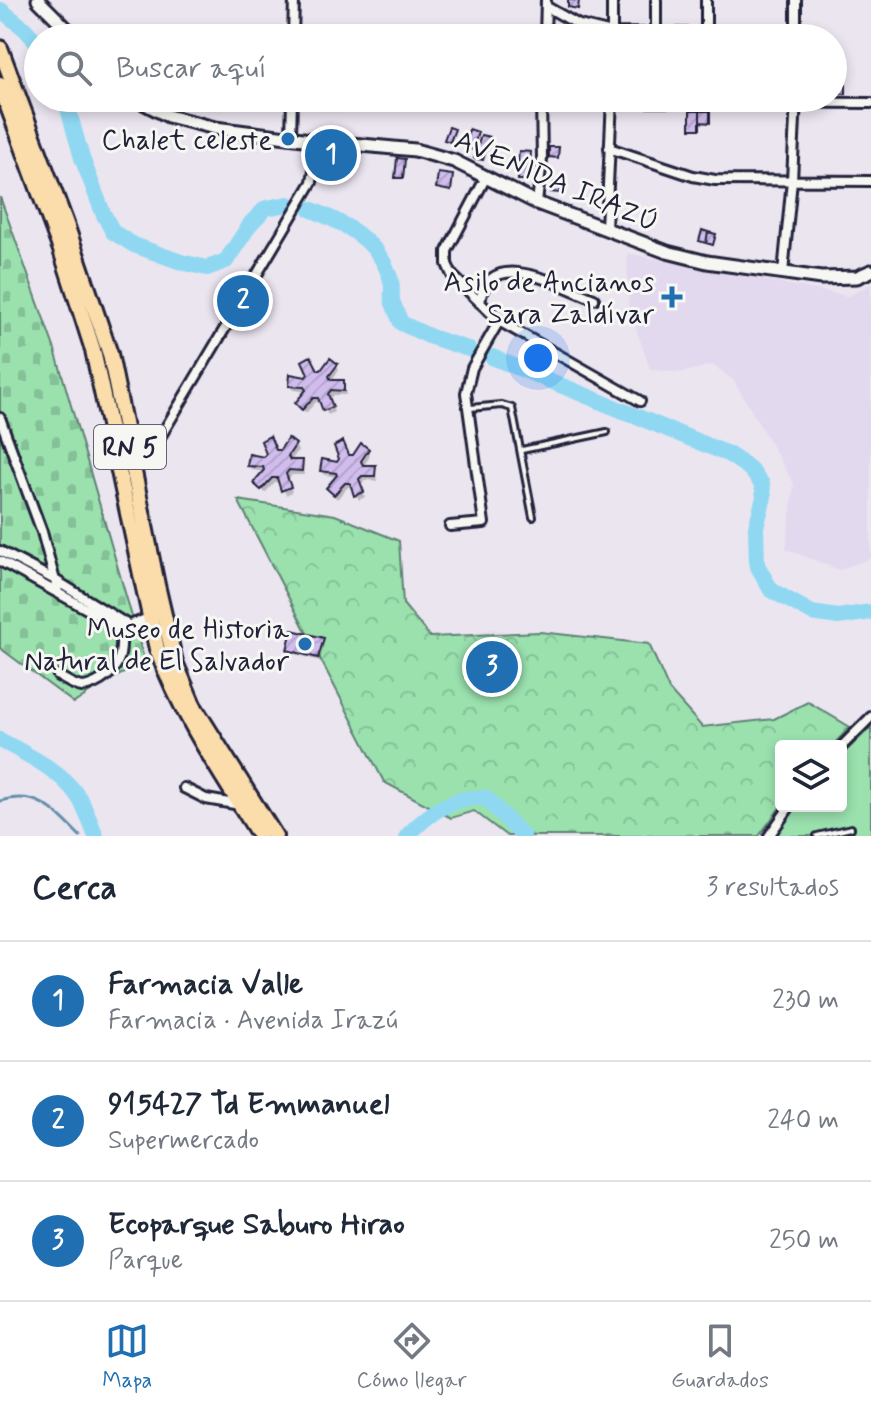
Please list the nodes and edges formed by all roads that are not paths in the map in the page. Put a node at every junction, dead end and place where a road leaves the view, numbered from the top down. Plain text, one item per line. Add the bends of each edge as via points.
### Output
1 (38, 0) edge
2 (294, 0) edge
3 (612, 0) edge
4 (656, 0) edge
5 (706, 0) edge
6 (796, 0) edge
7 (546, 4) edge
8 (62, 24) edge
9 (293, 24) edge
10 (545, 24) edge
11 (577, 24) edge
12 (612, 24) edge
13 (656, 24) edge
14 (706, 24) edge
15 (796, 24) edge
16 (0, 48) edge
17 (0, 85) edge
18 (847, 102) edge
19 (871, 103) edge
20 (160, 112) edge
21 (292, 112) edge
22 (541, 112) edge
23 (611, 112) edge
24 (795, 112) edge
25 (291, 137) junction
26 (319, 141) junction
27 (609, 148) junction
28 (486, 177) junction
29 (792, 180) junction
30 (871, 181) edge
31 (537, 203) junction
32 (606, 228) junction
33 (871, 271) edge
34 (783, 273) junction
35 (594, 299) dead end
36 (480, 303) junction
37 (499, 321) junction
38 (640, 401) dead end
39 (468, 408) junction
40 (0, 418) edge
41 (607, 432) dead end
42 (159, 439) dead end
43 (522, 450) junction
44 (533, 517) dead end
45 (450, 526) dead end
46 (0, 551) edge
47 (0, 561) edge
48 (55, 580) junction
49 (58, 592) junction
50 (149, 618) junction
51 (124, 626) junction
52 (58, 676) dead end
53 (871, 717) edge
54 (847, 741) edge
55 (242, 780) junction
56 (184, 788) dead end
57 (241, 806) junction
58 (786, 812) edge
59 (851, 828) dead end
60 (260, 836) edge
61 (275, 836) edge
62 (284, 836) edge
63 (769, 836) edge
64 (817, 836) edge

1 - 8 street
2 - 9 street
3 - 12 street
4 - 13 street
5 - 14 street
6 - 15 street
7 - 10 street
7 - 11 street
16 - 55 highway, RN 5 via 110,354 175,662 193,705
17 - 50 highway, RN 5 via 93,350
18 - 19 street
20 - 25 street, AVENIDA IRAZÚ via 185,122
21 - 25 street
22 - 31 street
23 - 27 street
24 - 29 street
25 - 26 street, AVENIDA IRAZÚ
26 - 28 street, AVENIDA IRAZÚ via 415,150
26 - 42 street via 312,182
27 - 29 street via 715,180
27 - 32 street
28 - 31 street, AVENIDA IRAZÚ
28 - 36 street via 447,251 452,275
29 - 30 street
29 - 34 street
31 - 32 street, AVENIDA IRAZÚ
32 - 34 street, AVENIDA IRAZÚ via 667,252
33 - 34 street, AVENIDA IRAZÚ via 843,279
35 - 36 street via 517,271 502,271 482,289
36 - 37 street
37 - 38 street
37 - 39 street via 472,368
39 - 43 lane via 512,408
39 - 45 street via 484,523
40 - 48 street
41 - 43 lane
43 - 44 lane
46 - 48 street
47 - 49 street
48 - 49 street
48 - 51 street
49 - 51 street
50 - 51 street
50 - 57 highway, RN 5 via 189,724
51 - 52 street via 118,666 109,675 82,687
53 - 54 street
55 - 61 highway, RN 5
55 - 62 highway
56 - 57 street
57 - 60 highway, RN 5
58 - 63 street
59 - 64 lane

